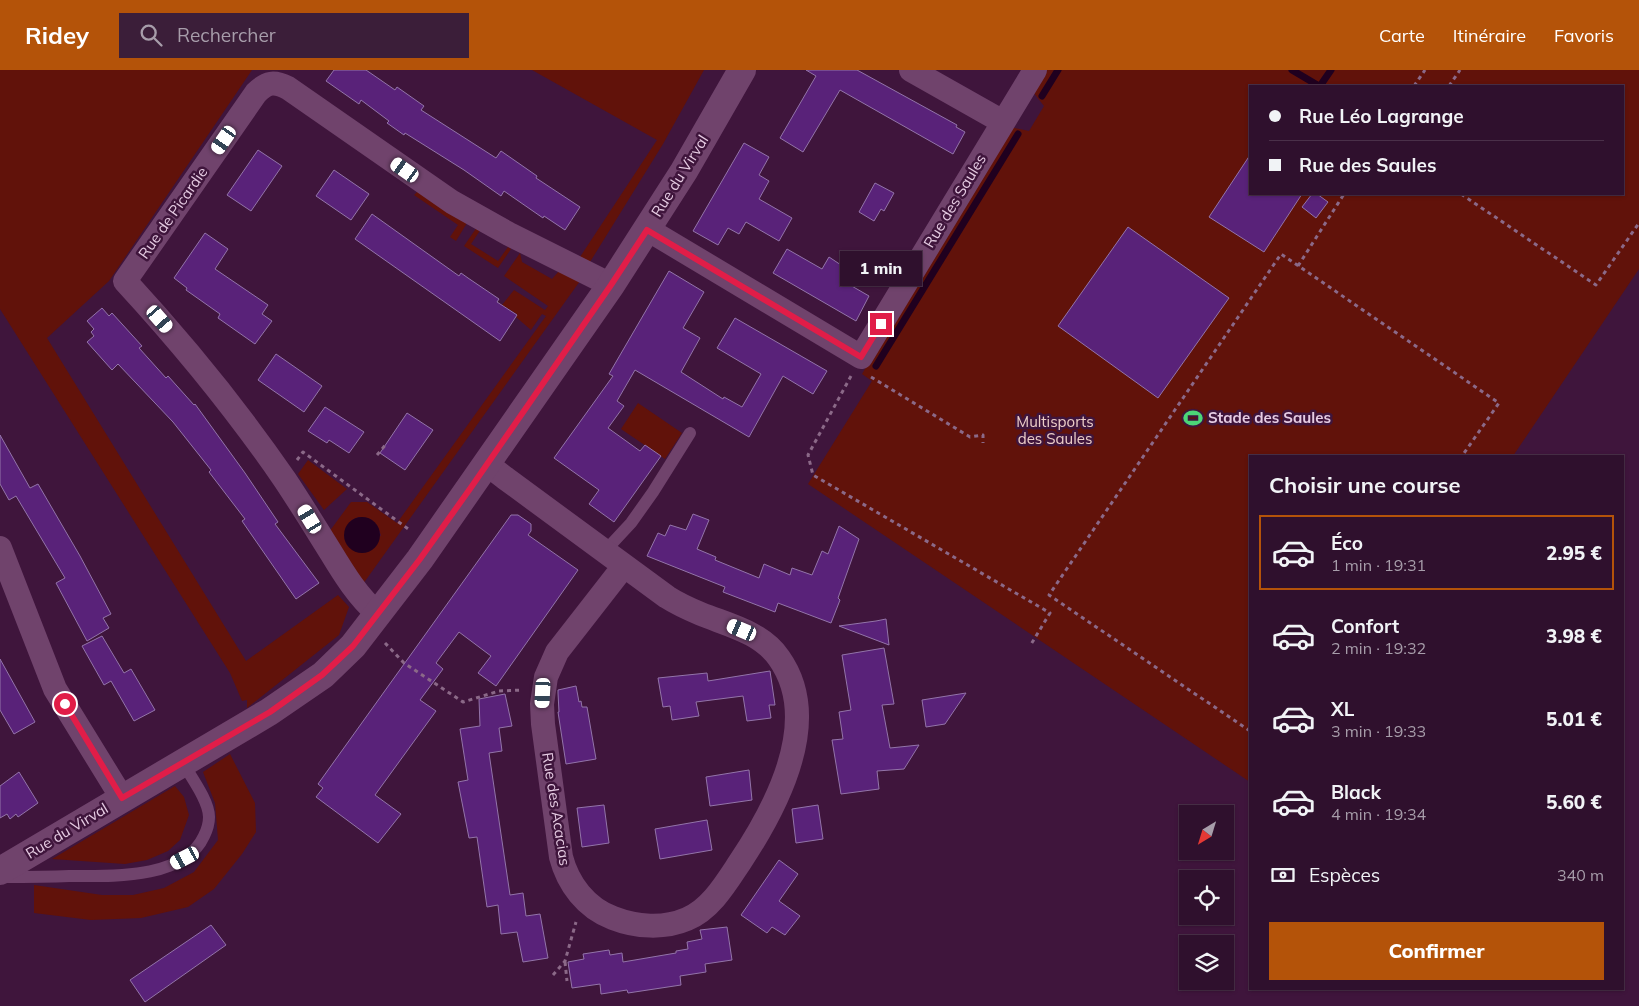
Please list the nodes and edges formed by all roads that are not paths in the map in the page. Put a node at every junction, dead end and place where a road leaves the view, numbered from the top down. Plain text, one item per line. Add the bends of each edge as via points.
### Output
1 (742, 70) edge
2 (911, 70) edge
3 (1035, 70) edge
4 (1003, 122) junction
5 (647, 230) junction
6 (611, 285) junction
7 (690, 433) dead end
8 (487, 464) junction
9 (0, 548) edge
10 (605, 551) junction
11 (624, 566) junction
12 (374, 620) junction
13 (183, 763) junction
14 (122, 798) junction
15 (0, 870) edge
16 (0, 877) edge

1 - 5 street, Rue du Virval
2 - 4 street
3 - 4 street, Rue des Saules
4 - 5 street, Rue des Saules via 858,362
5 - 6 street, Rue du Virval
6 - 8 street, Rue du Virval
6 - 12 street, Rue de Picardie via 522,242 452,202 288,88 271,82 263,86 125,281 216,387 283,478 365,601
7 - 10 lane via 653,492
8 - 10 street, Rue des Acacias
8 - 12 street, Rue du Virval
9 - 14 street via 55,689
10 - 11 street, Rue des Acacias
11 - 11 street, Rue des Acacias via 684,607 754,635 766,644 786,669 795,697 794,737 787,772 769,814 735,870 710,903 700,912 663,925 635,924 606,916 572,886 562,857 543,724 546,677 557,652
12 - 13 street, Rue du Virval via 353,646 322,675 270,712
13 - 14 street, Rue du Virval
13 - 16 lane via 210,818 202,840 185,858 159,869 133,874
14 - 15 street, Rue du Virval

